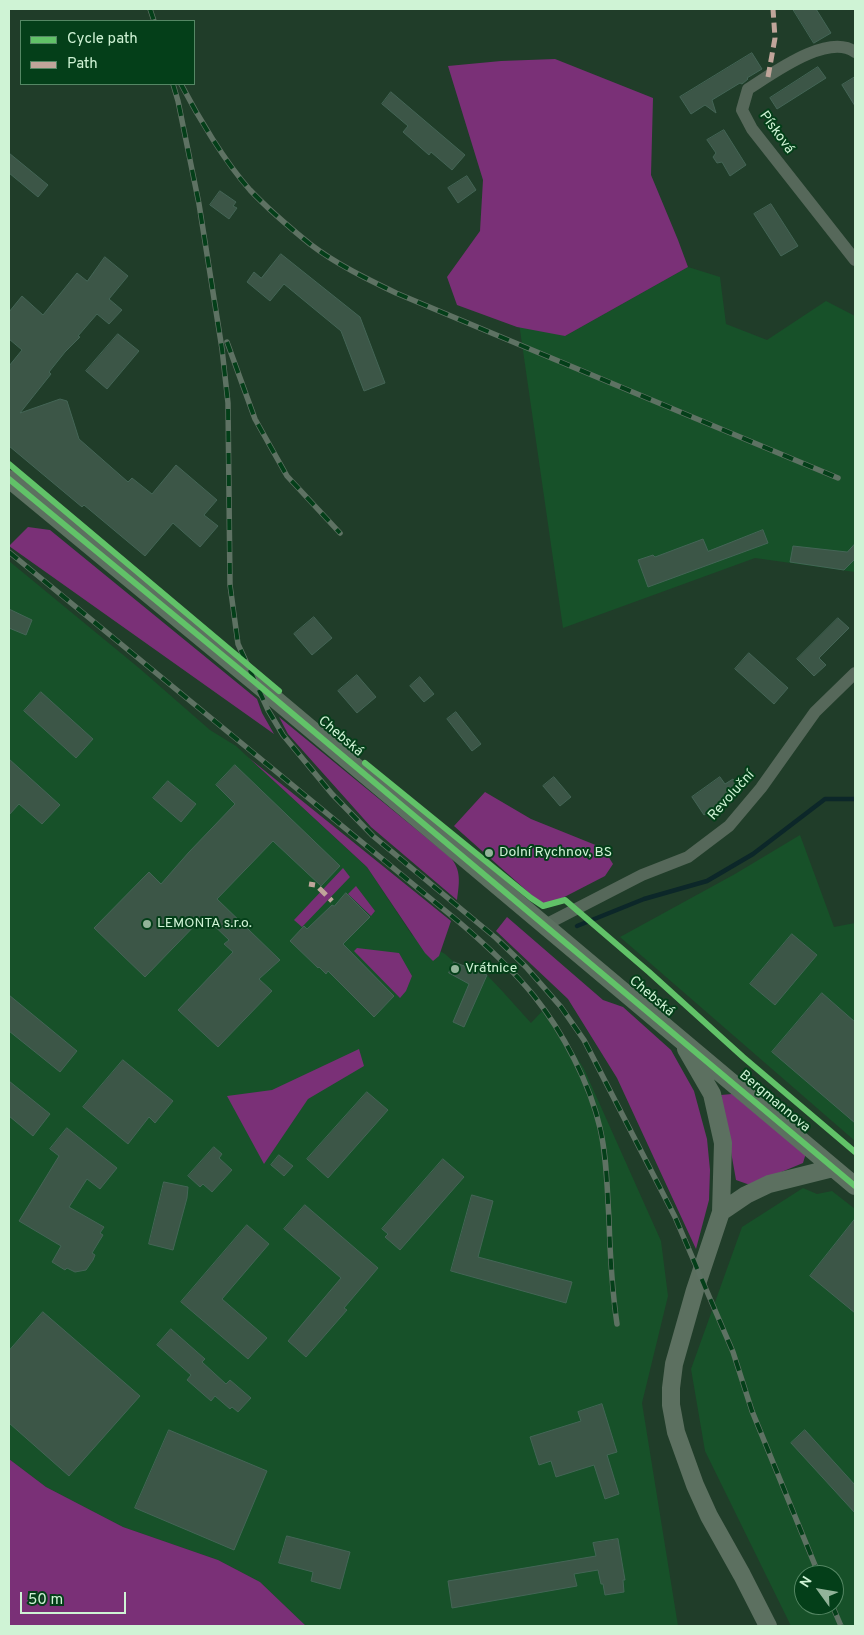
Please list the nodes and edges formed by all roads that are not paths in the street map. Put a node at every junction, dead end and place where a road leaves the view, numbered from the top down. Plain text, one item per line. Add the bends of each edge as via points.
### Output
1 (855, 52) edge
2 (855, 260) edge
3 (9, 479) edge
4 (855, 673) edge
5 (545, 925) junction
6 (678, 1036) junction
7 (833, 1168) junction
8 (855, 1186) edge
9 (721, 1212) junction
10 (768, 1626) edge

1 - 2 street, Písková via 840,46 800,57 748,89 742,110 752,128
3 - 5 street, Chebská
4 - 5 street, Revoluční via 815,712 762,788 729,826 688,857 642,875
5 - 6 street, Chebská
6 - 7 street, Bergmannova
6 - 9 street via 712,1094 723,1143
7 - 8 street, Bergmannova
7 - 9 street via 769,1184
9 - 10 street via 674,1364 671,1405 676,1432 695,1485

